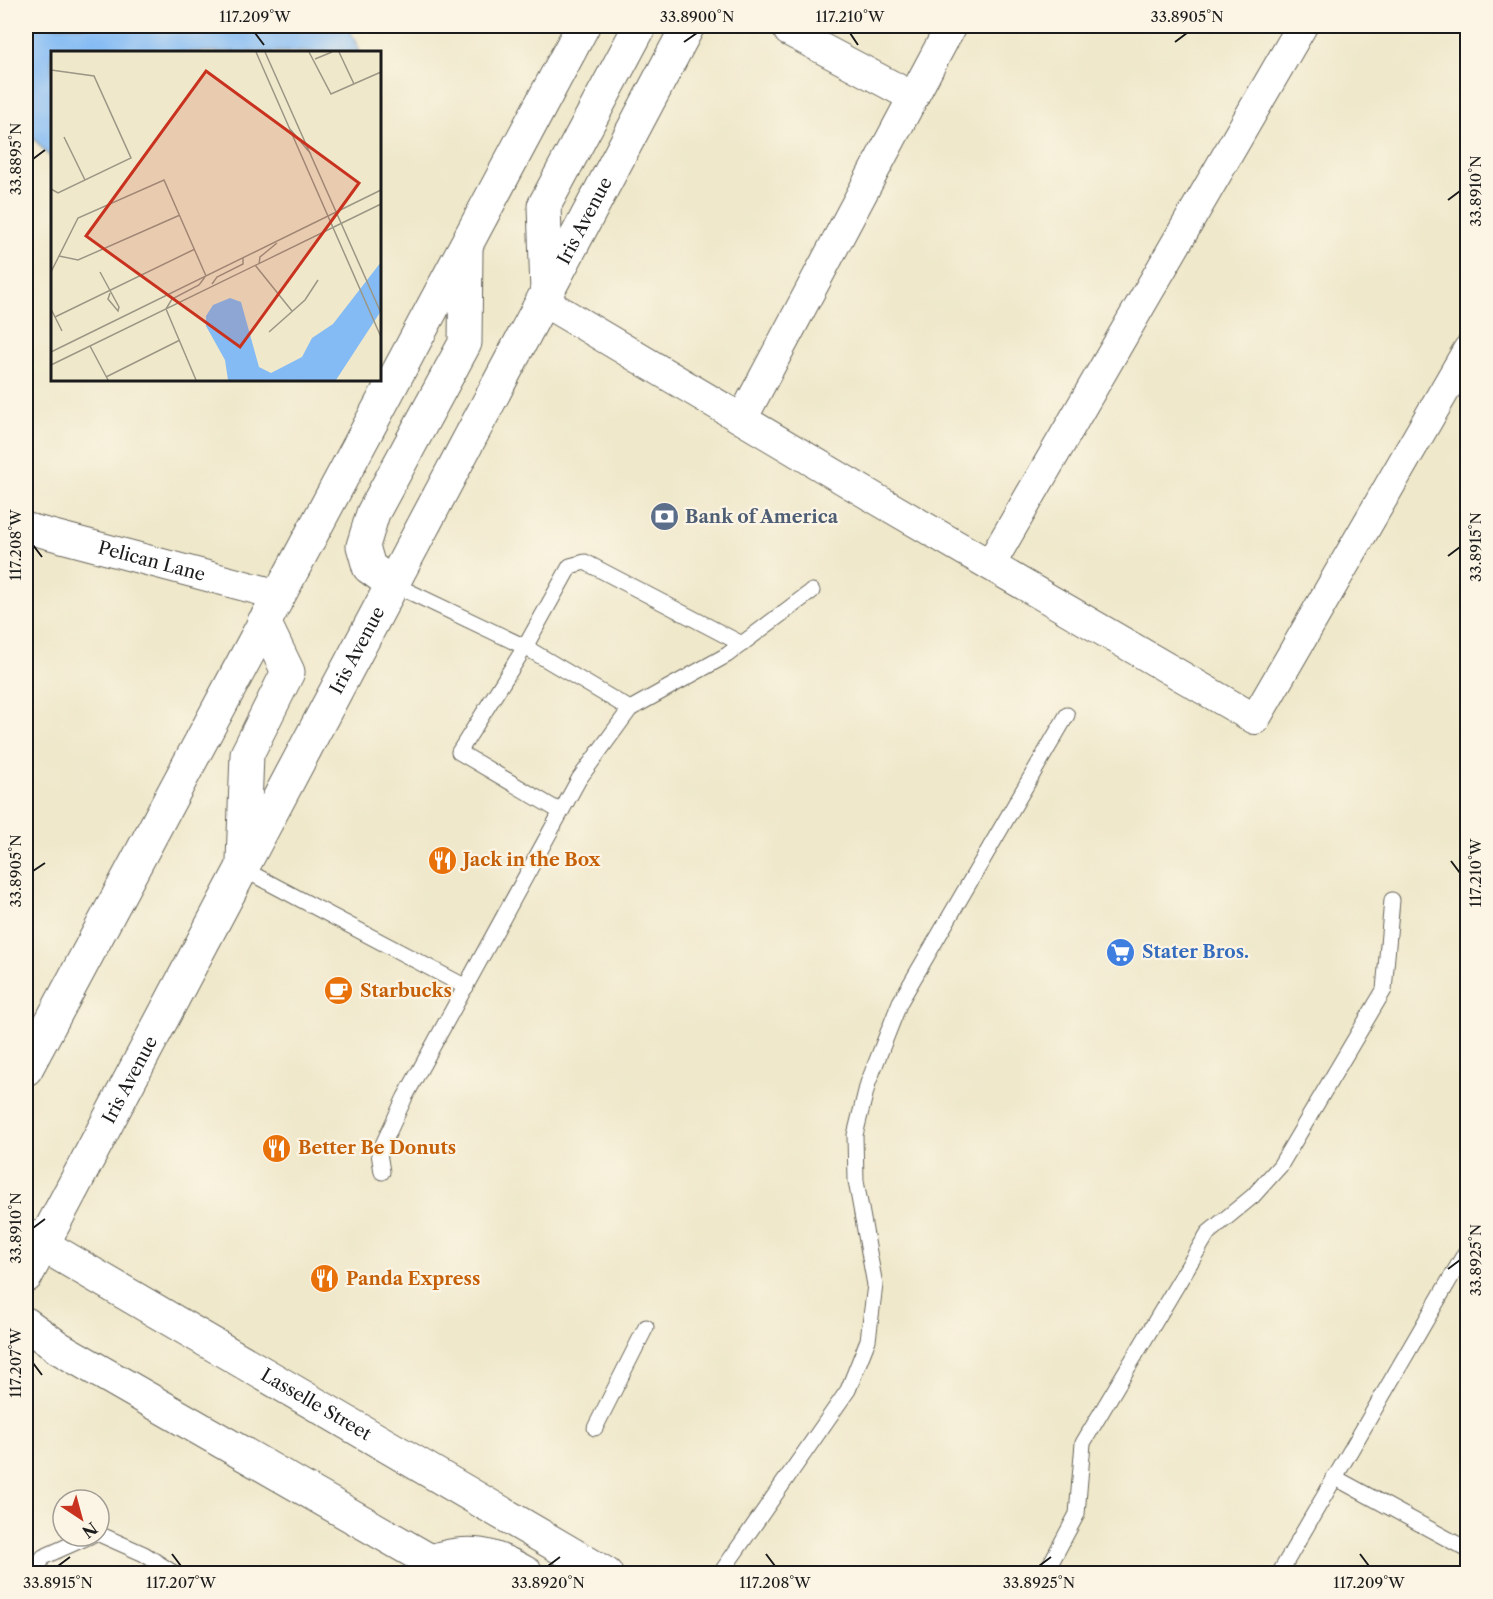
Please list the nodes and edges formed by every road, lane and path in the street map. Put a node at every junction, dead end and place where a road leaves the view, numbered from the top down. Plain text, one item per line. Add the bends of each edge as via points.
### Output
1 (583, 26) edge
2 (640, 26) edge
3 (688, 26) edge
4 (951, 26) edge
5 (1302, 26) edge
6 (789, 31) dead end
7 (913, 97) junction
8 (466, 245) junction
9 (545, 297) junction
10 (1467, 350) edge
11 (742, 419) junction
12 (26, 528) edge
13 (990, 565) junction
14 (391, 583) junction
15 (812, 591) dead end
16 (272, 609) junction
17 (742, 644) junction
18 (525, 647) junction
19 (630, 709) junction
20 (1067, 715) dead end
21 (561, 812) junction
22 (243, 869) junction
23 (1392, 900) dead end
24 (466, 987) junction
25 (26, 1069) edge
26 (382, 1172) dead end
27 (33, 1239) edge
28 (1467, 1248) edge
29 (26, 1276) edge
30 (26, 1324) edge
31 (646, 1327) dead end
32 (595, 1428) dead end
33 (1334, 1477) junction
34 (111, 1539) edge
35 (63, 1548) edge
36 (1467, 1550) edge
37 (436, 1569) edge
38 (34, 1574) edge
39 (175, 1574) edge
40 (527, 1574) edge
41 (606, 1574) edge
42 (720, 1574) edge
43 (1045, 1574) edge
44 (1279, 1574) edge

1 - 8 main road
2 - 9 main road via 544,206
3 - 9 main road, Iris Avenue
4 - 7 street
5 - 13 street
6 - 7 street
7 - 11 street
8 - 14 main road via 465,342 373,513 363,546 369,567
8 - 16 main road
9 - 11 street
9 - 14 main road, Iris Avenue
10 - 13 street via 1255,719
11 - 13 street
12 - 16 street, Pelican Lane
14 - 18 lane
14 - 22 main road, Iris Avenue
15 - 17 lane
16 - 22 main road via 288,672 247,754
16 - 25 main road
17 - 18 lane via 585,562 570,566
17 - 19 lane via 700,672
18 - 19 lane
18 - 21 lane via 459,752
19 - 21 lane via 579,779
20 - 42 lane via 900,1002 868,1083 855,1135 856,1181 875,1285 868,1340 848,1390
21 - 24 lane
22 - 24 lane
22 - 27 main road, Iris Avenue via 70,1193
23 - 43 lane via 1384,990 1280,1166 1253,1196 1208,1233 1083,1443 1077,1514
24 - 26 lane via 379,1153
27 - 29 main road, Iris Avenue
27 - 41 main road, Lasselle Street
28 - 33 lane
30 - 37 main road via 58,1348
31 - 32 lane
33 - 36 lane
33 - 44 lane
34 - 39 lane
35 - 38 lane via 43,1557
37 - 40 main road via 452,1554 470,1553 502,1559

